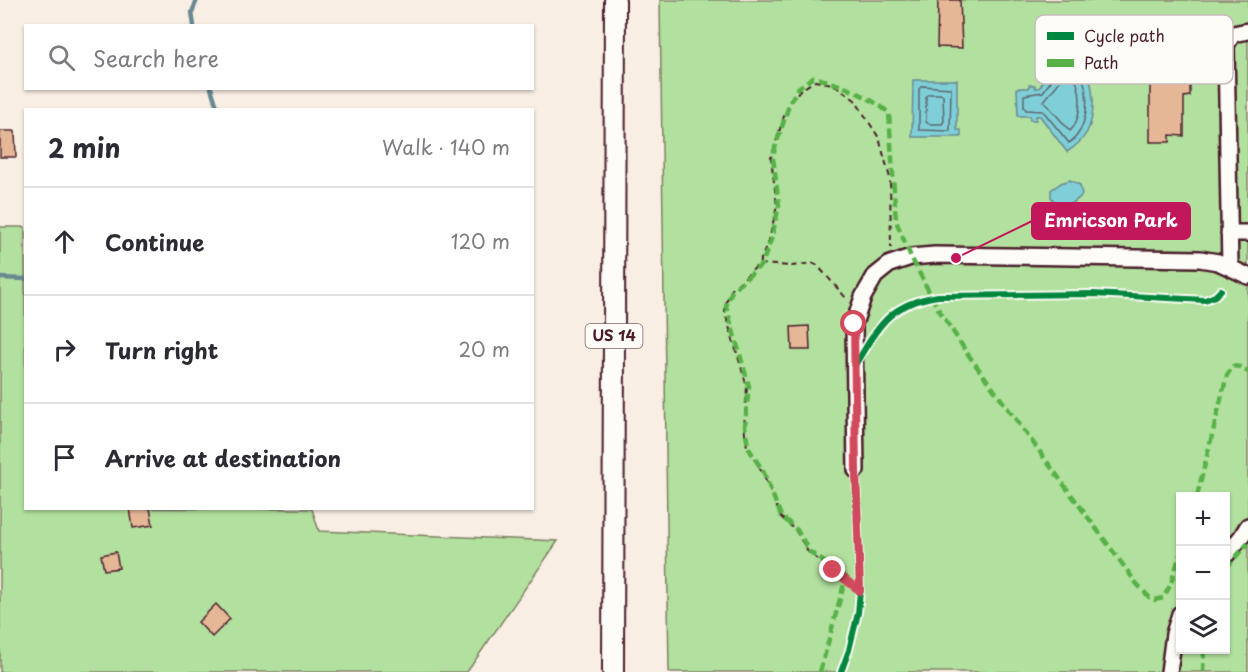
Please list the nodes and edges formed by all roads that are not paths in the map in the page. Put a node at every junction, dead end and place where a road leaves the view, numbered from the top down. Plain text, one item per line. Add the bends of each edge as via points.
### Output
1 (615, 0) edge
2 (1248, 31) edge
3 (1233, 34) edge
4 (1227, 84) edge
5 (1229, 233) junction
6 (1248, 233) edge
7 (1230, 267) junction
8 (1248, 276) edge
9 (856, 471) dead end
10 (1248, 526) edge
11 (1230, 550) edge
12 (1176, 627) edge
13 (613, 672) edge
14 (1169, 672) edge

1 - 13 main road, US 14
2 - 3 lane
4 - 5 lane
5 - 6 lane
5 - 7 lane
7 - 8 lane
7 - 9 lane via 1200,259 935,255 891,264 875,276 854,324
10 - 11 lane
12 - 14 lane

